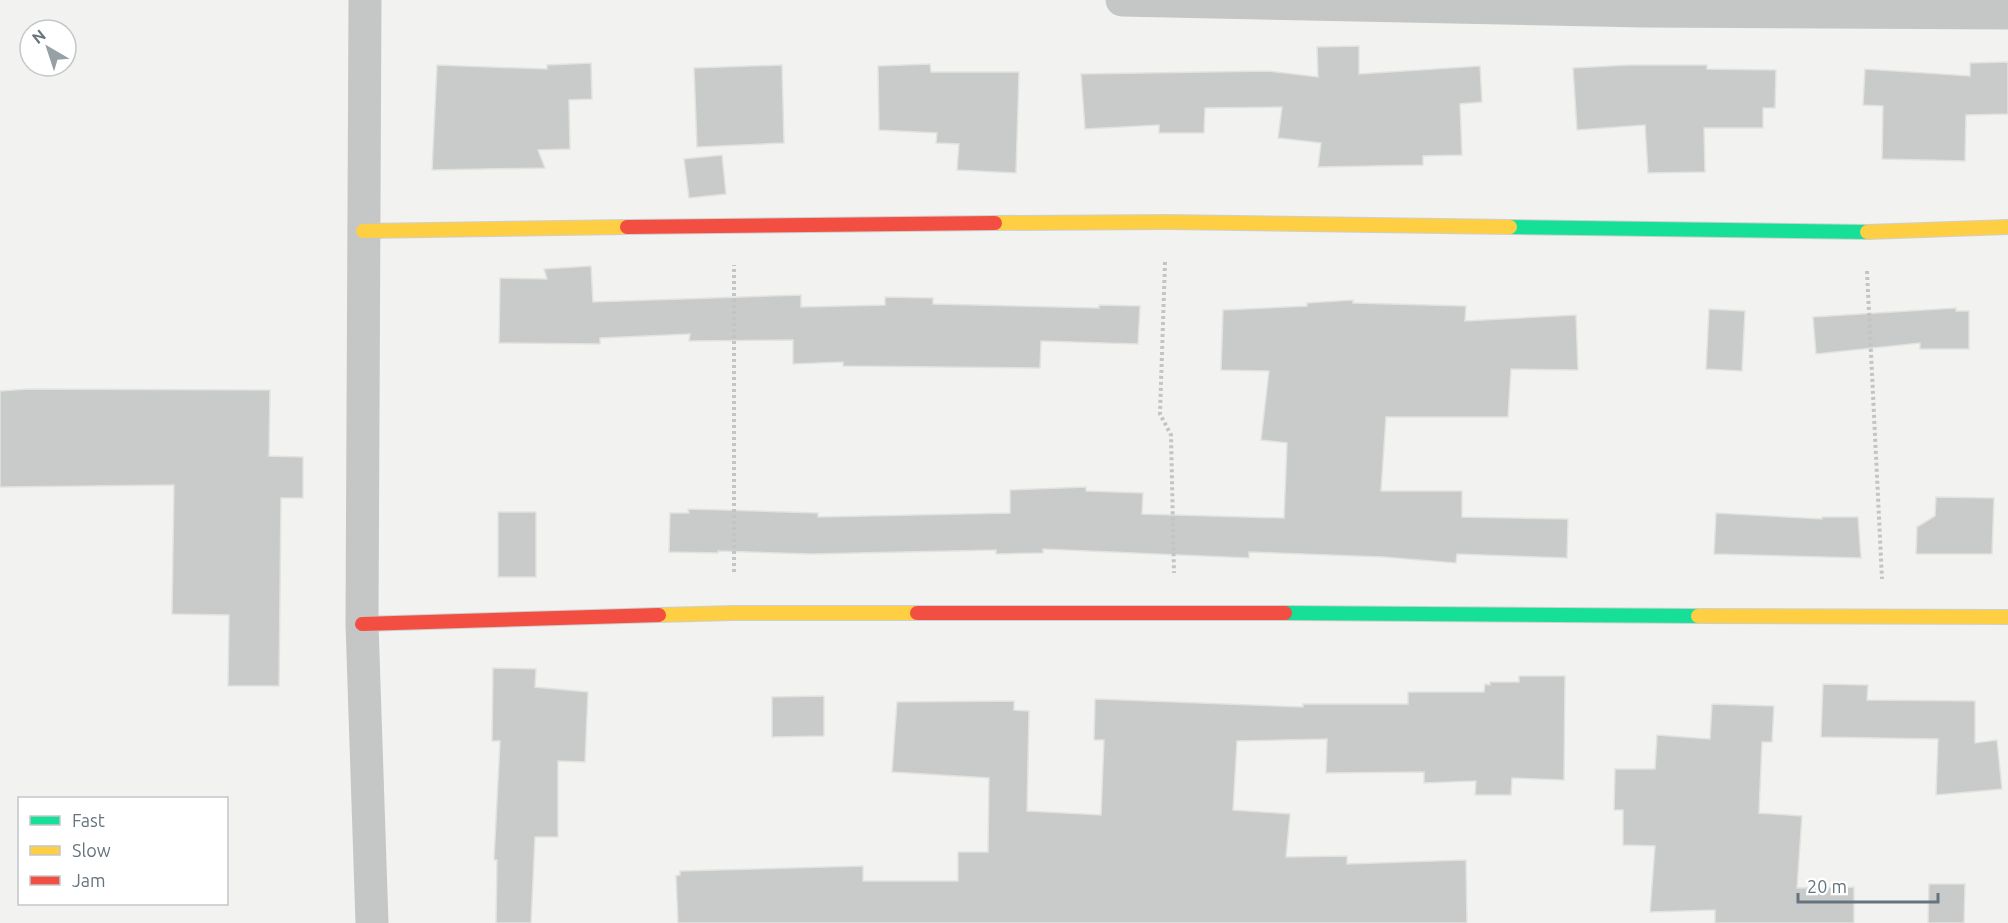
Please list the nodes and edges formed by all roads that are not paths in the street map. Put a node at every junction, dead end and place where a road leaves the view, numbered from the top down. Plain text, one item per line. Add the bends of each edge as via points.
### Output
1 (365, 0) edge
2 (1122, 0) edge
3 (2008, 14) edge
4 (2008, 227) edge
5 (363, 231) junction
6 (2008, 617) edge
7 (362, 624) junction
8 (372, 923) edge

1 - 5 street
2 - 3 street
4 - 5 street via 1865,232 1167,222
5 - 7 street
6 - 7 street via 734,613
7 - 8 street

